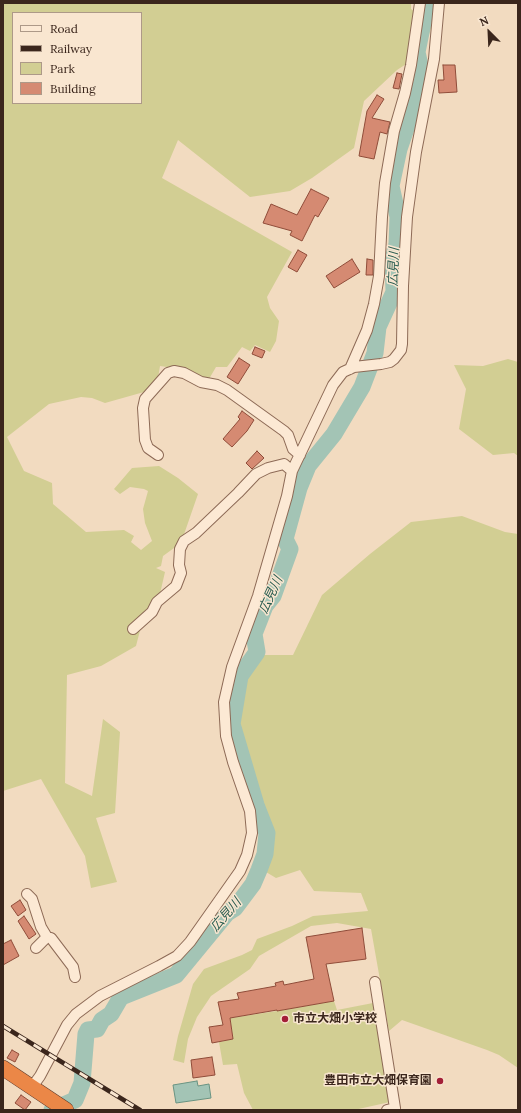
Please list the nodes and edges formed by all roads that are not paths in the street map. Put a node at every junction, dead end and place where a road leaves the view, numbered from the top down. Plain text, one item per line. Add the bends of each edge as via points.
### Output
1 (420, 3) edge
2 (439, 3) edge
3 (352, 368) junction
4 (300, 454) junction
5 (158, 455) dead end
6 (292, 471) junction
7 (133, 629) dead end
8 (27, 894) dead end
9 (47, 937) junction
10 (36, 948) dead end
11 (75, 977) dead end
12 (376, 982) dead end
13 (3, 1068) edge
14 (32, 1087) junction
15 (66, 1110) edge
16 (387, 1110) edge

1 - 3 street via 411,65 394,130 385,183 379,276 374,304
2 - 3 street via 434,60 416,152 407,217 401,350 394,359 381,364
3 - 4 street via 342,372 333,385
4 - 5 street via 293,449 284,431 227,390 201,382 184,373 174,372 168,373 145,399 143,408 148,448
4 - 6 street
6 - 7 street via 284,464 256,474 228,503 184,541 180,549 181,572 176,586 157,602 152,612
6 - 14 street via 258,596 232,667 224,702 226,736 250,811 252,833 247,855 240,871 190,942 177,956 100,996 76,1014 67,1025
8 - 9 street via 32,899
9 - 10 street
9 - 11 street via 51,938 74,967
12 - 16 street via 395,1108
13 - 14 highway
14 - 15 highway

